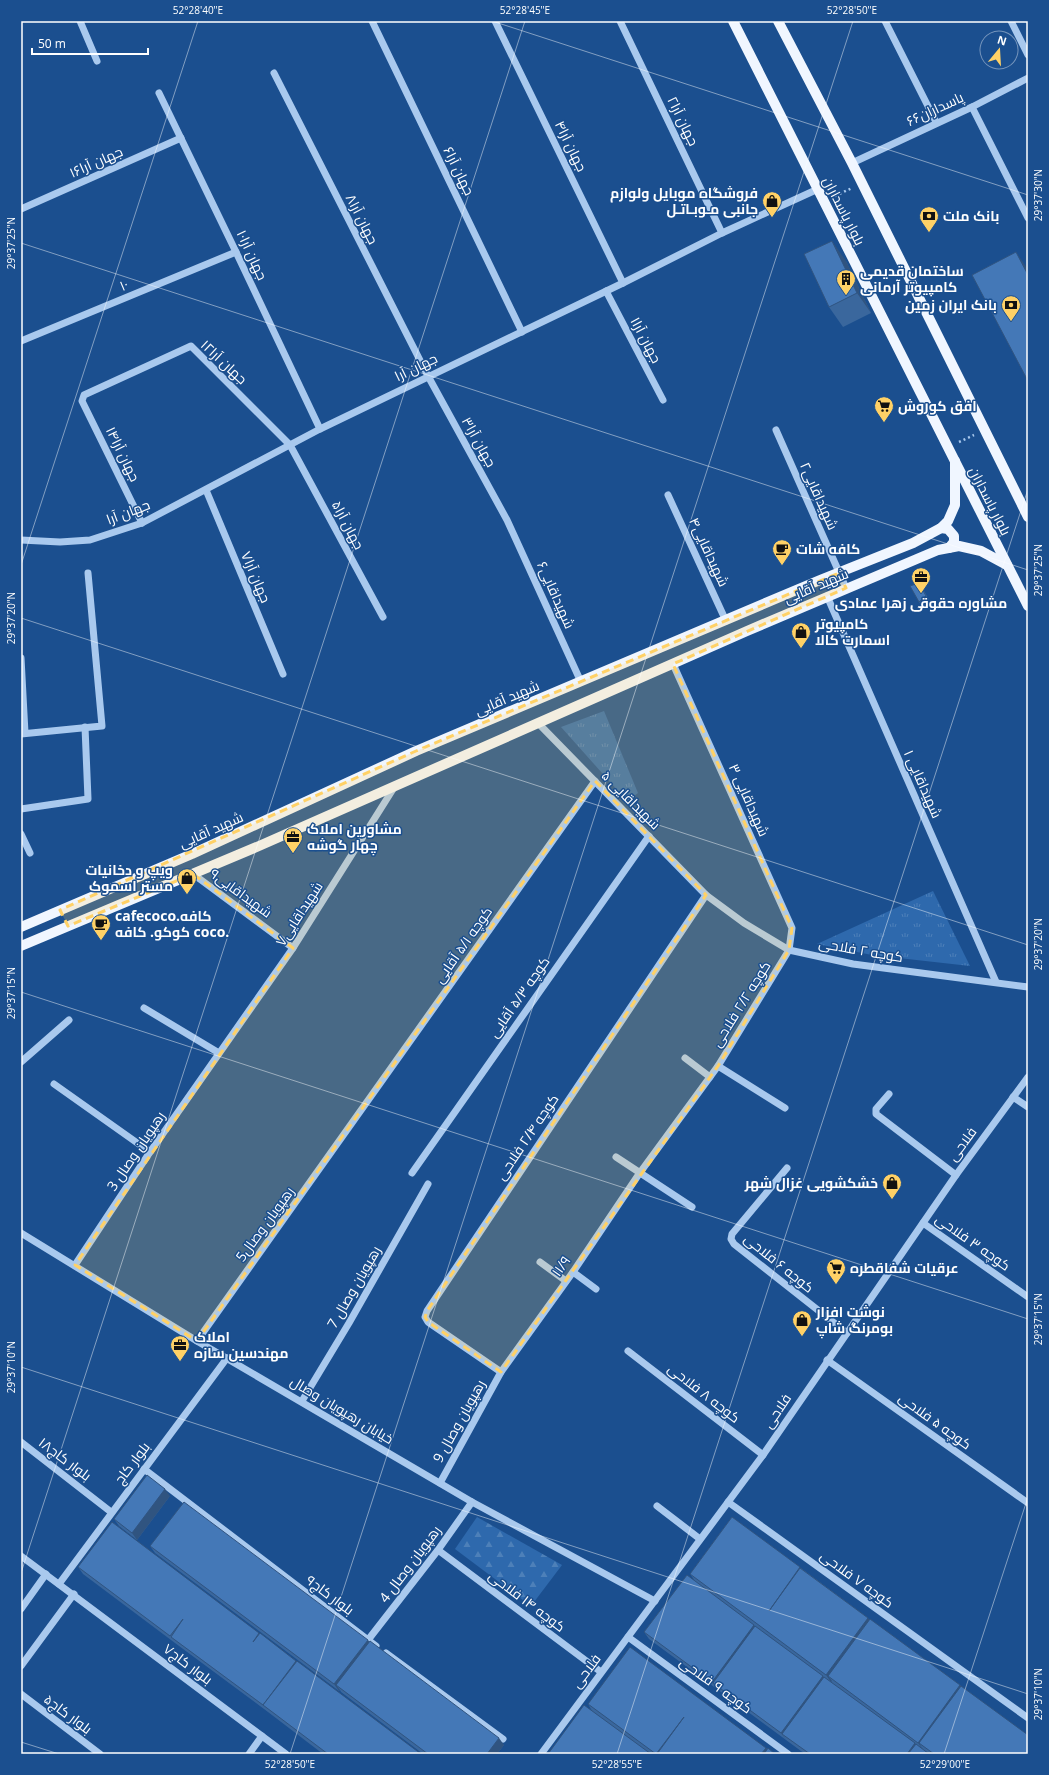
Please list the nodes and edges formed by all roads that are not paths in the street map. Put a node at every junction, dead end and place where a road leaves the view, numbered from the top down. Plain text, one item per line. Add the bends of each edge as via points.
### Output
1 (80, 21) edge
2 (372, 21) edge
3 (495, 21) edge
4 (620, 21) edge
5 (733, 21) edge
6 (778, 21) edge
7 (884, 21) edge
8 (1011, 21) edge
9 (1028, 55) edge
10 (97, 61) dead end
11 (274, 73) dead end
12 (1028, 78) edge
13 (159, 93) dead end
14 (972, 106) junction
15 (936, 122) junction
16 (181, 138) junction
17 (852, 163) junction
18 (818, 189) junction
19 (21, 209) edge
20 (1028, 218) edge
21 (722, 233) junction
22 (236, 252) junction
23 (623, 283) junction
24 (606, 291) junction
25 (522, 332) junction
26 (21, 341) edge
27 (428, 376) junction
28 (82, 397) joint
29 (663, 400) dead end
30 (320, 429) junction
31 (776, 430) dead end
32 (290, 445) junction
33 (955, 461) junction
34 (206, 490) junction
35 (668, 495) dead end
36 (1028, 517) edge
37 (508, 520) joint
38 (142, 523) junction
39 (941, 528) junction
40 (21, 540) edge
41 (949, 548) junction
42 (1007, 565) junction
43 (88, 573) dead end
44 (839, 573) junction
45 (846, 588) junction
46 (827, 596) junction
47 (1028, 606) edge
48 (383, 617) dead end
49 (726, 620) junction
50 (21, 658) edge
51 (673, 664) junction
52 (283, 674) dead end
53 (581, 682) junction
54 (538, 723) junction
55 (85, 727) junction
56 (23, 733) edge
57 (595, 781) junction
58 (395, 786) junction
59 (21, 809) edge
60 (21, 834) edge
61 (649, 836) junction
62 (30, 853) dead end
63 (193, 874) junction
64 (706, 895) junction
65 (60, 910) junction
66 (68, 926) junction
67 (21, 927) edge
68 (21, 946) edge
69 (294, 948) junction
70 (790, 950) junction
71 (996, 982) junction
72 (1028, 987) edge
73 (144, 1008) dead end
74 (69, 1020) dead end
75 (219, 1053) junction
76 (684, 1058) dead end
77 (21, 1062) edge
78 (718, 1066) junction
79 (710, 1077) junction
80 (1028, 1077) edge
81 (54, 1084) dead end
82 (889, 1094) dead end
83 (1013, 1097) junction
84 (1028, 1107) edge
85 (785, 1108) dead end
86 (353, 1123) joint
87 (150, 1152) junction
88 (616, 1157) dead end
89 (787, 1168) dead end
90 (412, 1173) dead end
91 (639, 1174) junction
92 (956, 1175) junction
93 (428, 1184) dead end
94 (692, 1207) dead end
95 (923, 1223) junction
96 (21, 1232) edge
97 (540, 1262) dead end
98 (74, 1265) junction
99 (573, 1272) junction
100 (566, 1281) junction
101 (596, 1289) dead end
102 (1028, 1297) edge
103 (847, 1333) junction
104 (197, 1341) junction
105 (628, 1351) dead end
106 (227, 1358) junction
107 (827, 1360) junction
108 (501, 1372) junction
109 (302, 1401) junction
110 (21, 1442) edge
111 (763, 1455) junction
112 (144, 1469) junction
113 (440, 1483) junction
114 (472, 1502) junction
115 (728, 1502) junction
116 (1028, 1503) edge
117 (657, 1506) dead end
118 (112, 1512) junction
119 (700, 1539) junction
120 (438, 1550) junction
121 (21, 1556) edge
122 (46, 1574) junction
123 (59, 1584) junction
124 (74, 1594) junction
125 (655, 1601) junction
126 (21, 1609) edge
127 (628, 1637) junction
128 (368, 1640) junction
129 (21, 1666) edge
130 (601, 1672) junction
131 (21, 1694) edge
132 (1028, 1718) edge
133 (262, 1736) junction
134 (503, 1739) dead end
135 (100, 1754) edge
136 (249, 1754) edge
137 (286, 1754) edge
138 (541, 1754) edge
139 (788, 1754) edge

1 - 10 street
2 - 25 street, جهان آرا۶
3 - 23 street, جهان آرا۴
4 - 21 street, جهان آرا۲
5 - 18 main road, بلوار پاسداران
6 - 17 main road, بلوار پاسداران
7 - 15 street
8 - 9 street
11 - 27 street, جهان آرا۸
12 - 14 street, پاسداران۶۶
13 - 16 street, جهان آرا۱۰
14 - 15 street, پاسداران۶۶
14 - 20 street
15 - 17 street, پاسداران۶۶
16 - 19 street, جهان آرا۱۶
16 - 22 street, جهان آرا۱۰
17 - 36 main road, بلوار پاسداران
18 - 21 street, جهان آرا
18 - 33 main road, بلوار پاسداران
21 - 23 street, جهان آرا
22 - 26 street, ۱۰
22 - 30 street, جهان آرا۱۰
23 - 24 street, جهان آرا
24 - 25 street, جهان آرا
24 - 29 street, جهان آرا۱
25 - 27 street, جهان آرا
27 - 30 street, جهان آرا
27 - 37 street, جهان آرا۳
28 - 32 street, جهان آرا۱۲ via 191,346
28 - 38 street, جهان آرا۱۴
30 - 32 street, جهان آرا
31 - 44 street, شهیداقایی۲
32 - 34 street, جهان آرا
32 - 48 street, جهان آرا۵
33 - 39 main road, شهید آقایی via 955,506 948,521
33 - 42 main road, بلوار پاسداران
34 - 38 street, جهان آرا
34 - 52 street, جهان آرا۷
35 - 49 street, شهیداقایی۴
37 - 53 street, شهیداقایی۶
38 - 40 street, جهان آرا via 90,540
39 - 41 main road via 948,529 954,536 954,542
39 - 44 main road, شهید آقایی via 913,543
41 - 42 main road, شهید آقایی via 959,546 980,551
41 - 45 main road, شهید آقایی via 938,550
42 - 47 main road, بلوار پاسداران
43 - 55 street via 102,726
44 - 45 street, شهیداقایی۲
44 - 49 main road, شهید آقایی
45 - 46 main road, شهید آقایی
46 - 51 main road, شهید آقایی
46 - 71 street, ۱ شهیداقایی
49 - 53 main road, شهید آقایی
50 - 56 street
51 - 54 main road, شهید آقایی
51 - 70 street, ۳ شهیداقایی via 792,928
53 - 65 main road, شهید آقایی via 416,751 192,854
54 - 57 street, ۵ شهیداقایی
54 - 58 main road, شهید آقایی
55 - 56 street
55 - 59 street via 88,799
57 - 61 street, ۵ شهیداقایی
57 - 86 street, کوچه ۵/۱ آقایی
58 - 63 main road, شهید آقایی
58 - 69 street, شهیداقایی۷
60 - 62 street
61 - 64 street, ۵ شهیداقایی
61 - 90 street, کوچه ۵/۳ آقایی
63 - 66 main road, شهید آقایی
63 - 69 street, شهیداقایی۹
64 - 70 street, کوچه ۲ فلاحی via 744,923
64 - 108 street, کوچه ۲/۴ فلاحی via 426,1311 425,1318 428,1322
65 - 66 main road
65 - 67 main road, شهید آقایی
66 - 68 main road, شهید آقایی
69 - 75 street, شهیداقایی۷
70 - 71 street, کوچه ۲ فلاحی via 898,971
70 - 78 street, کوچه ۲/۲ فلاحی
71 - 72 street, کوچه ۲ فلاحی
73 - 75 street
74 - 77 street
75 - 87 street, 3 رهپویان وصال
76 - 79 street
78 - 79 street, ۱۱/۹
78 - 85 street, کوچه ۲/۲ فلاحی
79 - 91 street, ۱۱/۹
80 - 83 street, فلاحی
81 - 87 street
82 - 92 street via 876,1108 876,1114
83 - 84 street
83 - 92 street, فلاحی
86 - 104 street, رهپویان وصال5
87 - 98 street, 3 رهپویان وصال
88 - 91 street
89 - 103 street, کوچه ۶ فلاحی via 732,1234 731,1239
91 - 94 street
91 - 99 street, ۱۱/۹
92 - 95 street, فلاحی
93 - 109 street, 7 رهپویان وصال
95 - 102 street, کوچه ۳ فلاحی
95 - 103 street, فلاحی
96 - 98 street, خیابان رهپویان وصال
97 - 100 street
98 - 104 street, خیابان رهپویان وصال
99 - 100 street, ۱۱/۹
99 - 101 street
100 - 108 street, ۱۱/۹
103 - 107 street, فلاحی
104 - 106 street, خیابان رهپویان وصال
105 - 111 street, کوچه ۸ فلاحی
106 - 109 street, خیابان رهپویان وصال
106 - 112 street, بلوار کاج
107 - 111 street, فلاحی
107 - 116 street, کوچه ۵ فلاحی
108 - 113 street, 9 رهپویان وصال
109 - 113 street, خیابان رهپویان وصال
110 - 118 street, بلوار کاج۱۸
111 - 115 street, فلاحی
112 - 118 street, بلوار کاج
112 - 128 street, بلوار کاج۹
113 - 114 street, خیابان رهپویان وصال
114 - 120 street, 4 رهپویان وصال
114 - 125 street, خیابان رهپویان وصال
115 - 119 street, فلاحی
115 - 132 street, کوچه ۷ فلاحی
117 - 119 street
118 - 123 street, بلوار کاج
119 - 125 street, فلاحی
120 - 128 street, 4 رهپویان وصال
120 - 130 street, کوچه ۱۴ فلاحی
121 - 122 street, بلوار کاج۷
122 - 123 street, بلوار کاج۷
122 - 126 street
123 - 124 street, بلوار کاج۷
124 - 129 street
124 - 133 street, بلوار کاج۷
125 - 127 street, فلاحی
127 - 130 street, فلاحی
127 - 139 street, کوچه ۹ فلاحی
128 - 134 street, بلوار کاج۹
130 - 138 street, فلاحی
131 - 135 street, بلوار کاج۵
133 - 136 street
133 - 137 street, بلوار کاج۷

